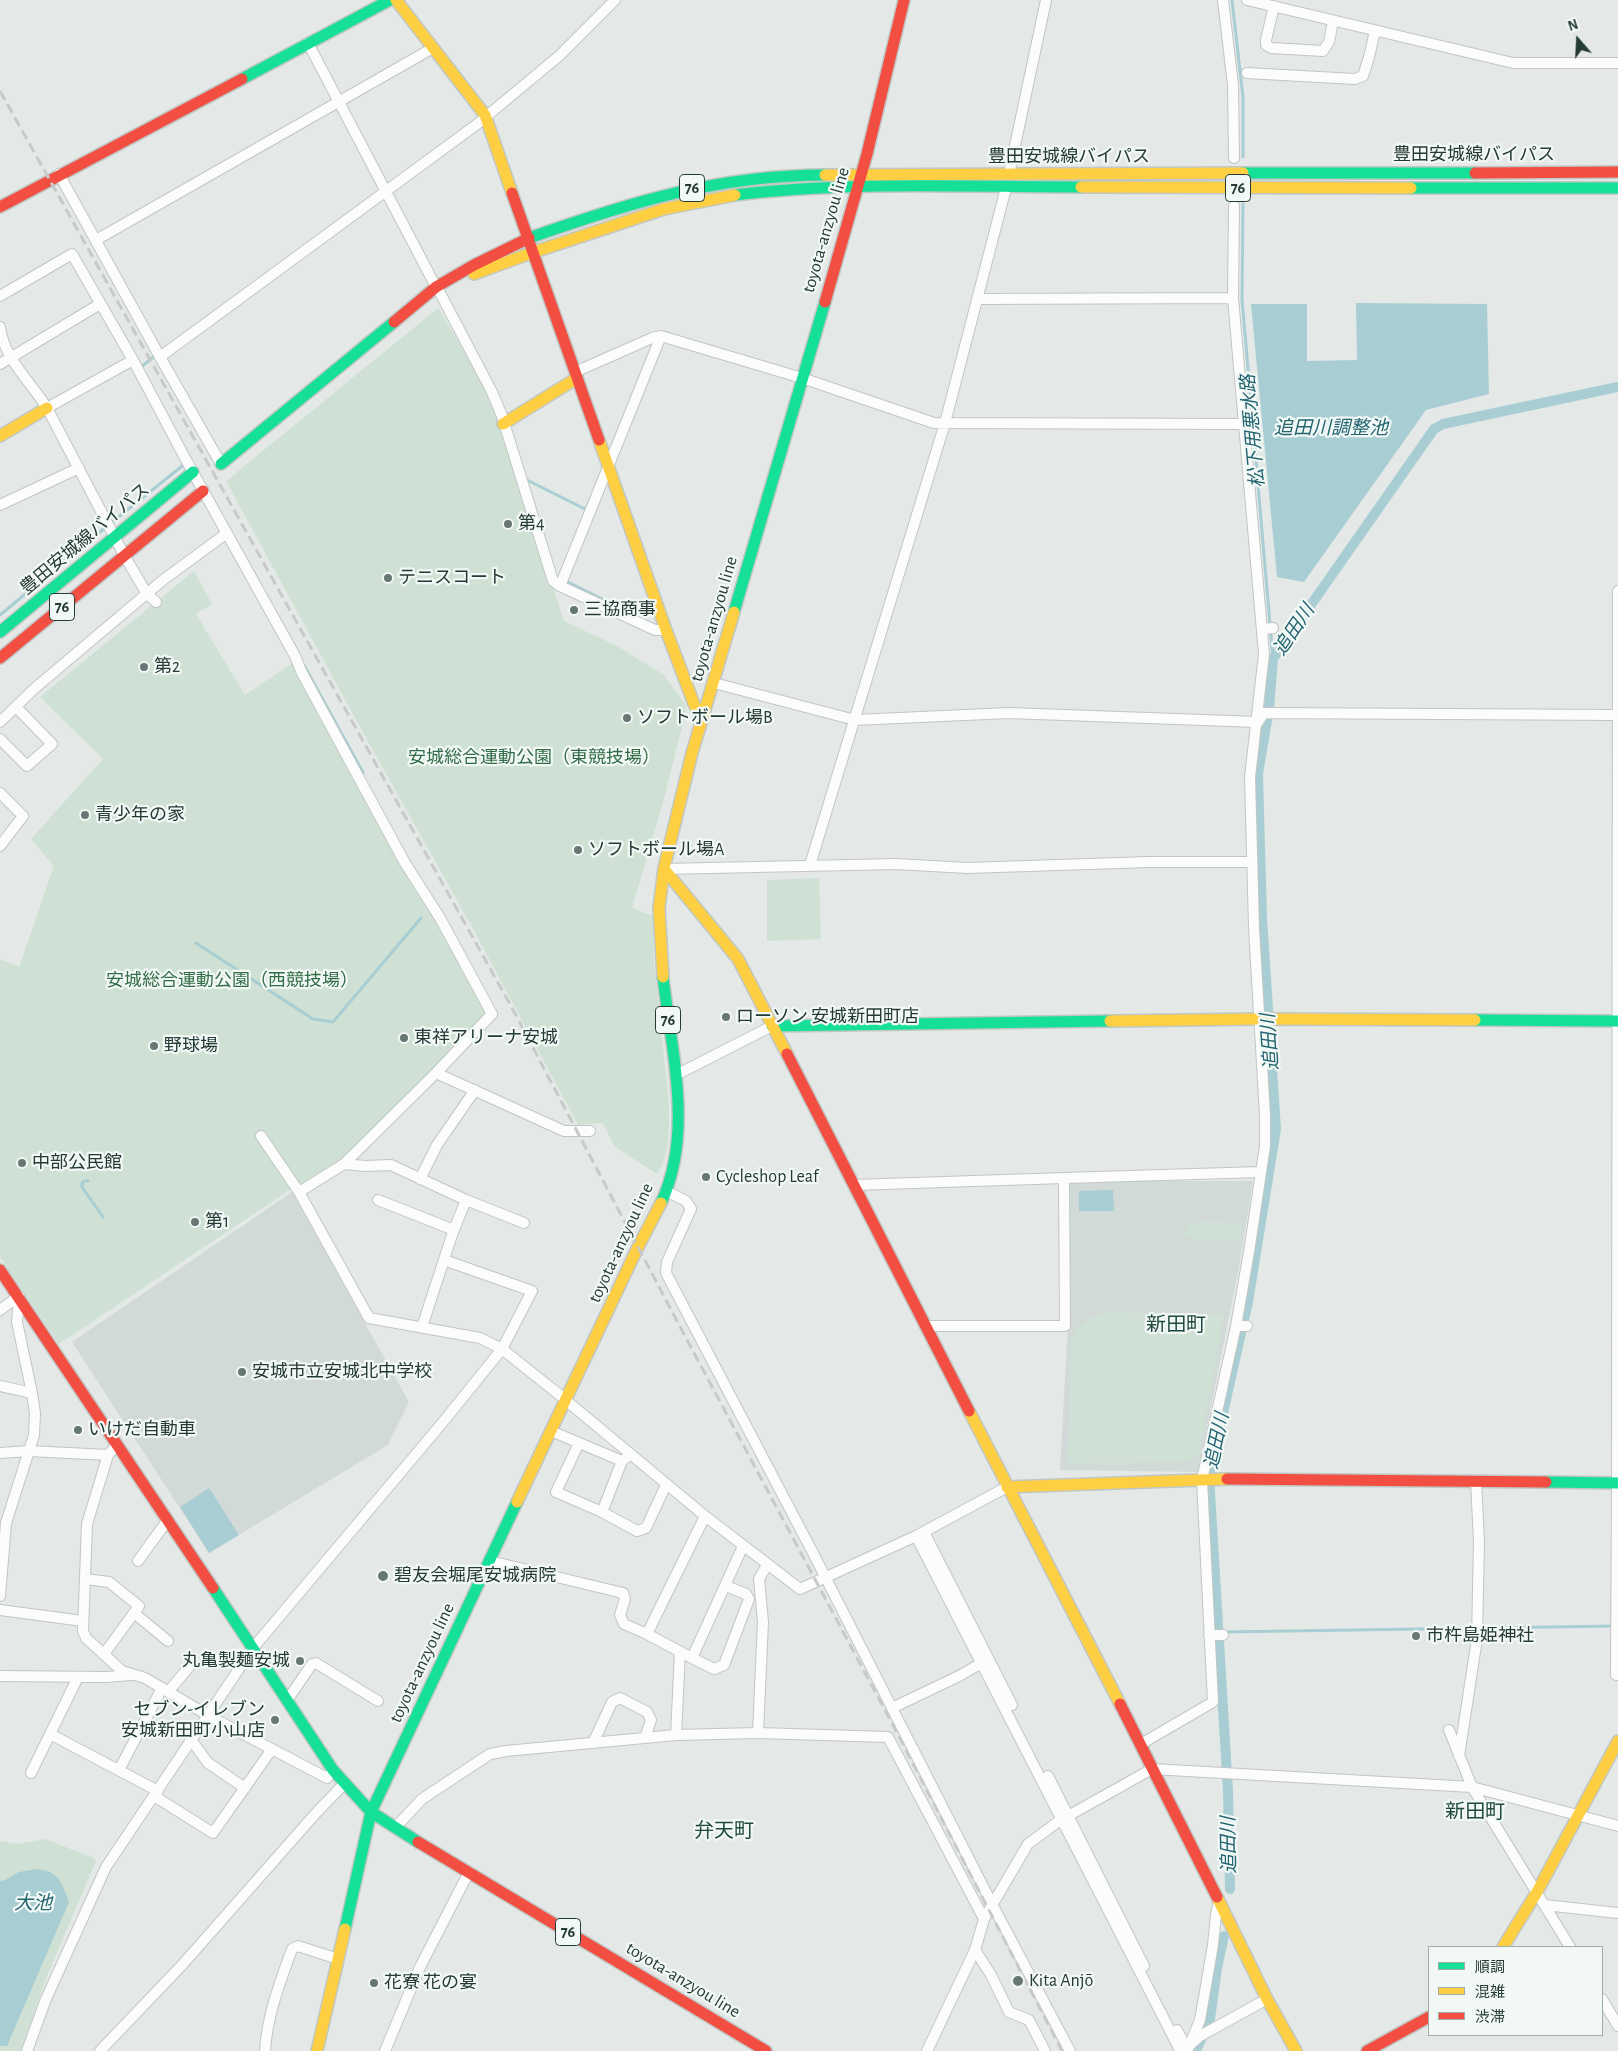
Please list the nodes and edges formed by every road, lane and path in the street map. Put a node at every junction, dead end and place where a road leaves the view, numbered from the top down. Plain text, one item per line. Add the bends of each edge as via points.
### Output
1 (390, 0) edge
2 (396, 0) edge
3 (615, 0) edge
4 (904, 0) edge
5 (1046, 0) edge
6 (1223, 0) edge
7 (1247, 0) edge
8 (1274, 6) junction
9 (1333, 21) junction
10 (1375, 31) junction
11 (308, 43) junction
12 (433, 48) junction
13 (1618, 63) edge
14 (1247, 73) dead end
15 (340, 102) junction
16 (485, 116) junction
17 (1234, 158) tunnel mouth
18 (1618, 172) edge
19 (59, 174) junction
20 (861, 174) junction
21 (1009, 174) junction
22 (857, 188) junction
23 (1006, 188) junction
24 (1618, 188) edge
25 (386, 190) junction
26 (1234, 206) tunnel mouth
27 (0, 207) edge
28 (529, 238) junction
29 (96, 240) junction
30 (534, 252) junction
31 (438, 289) junction
32 (0, 296) edge
33 (1233, 298) junction
34 (977, 299) junction
35 (100, 304) junction
36 (0, 327) edge
37 (661, 336) junction
38 (12, 357) junction
39 (160, 357) junction
40 (133, 360) junction
41 (0, 364) edge
42 (576, 375) junction
43 (802, 378) junction
44 (47, 408) junction
45 (501, 422) junction
46 (945, 424) junction
47 (1244, 424) junction
48 (0, 436) edge
49 (221, 464) joint
50 (79, 468) junction
51 (609, 469) junction
52 (193, 472) junction
53 (203, 491) junction
54 (0, 505) edge
55 (227, 533) junction
56 (116, 538) junction
57 (124, 555) junction
58 (560, 586) junction
59 (1618, 591) edge
60 (147, 594) junction
61 (156, 602) dead end
62 (666, 630) junction
63 (0, 632) edge
64 (0, 658) edge
65 (714, 683) junction
66 (16, 707) junction
67 (1618, 714) edge
68 (1265, 716) junction
69 (702, 719) junction
70 (855, 720) junction
71 (0, 722) edge
72 (0, 739) edge
73 (0, 794) edge
74 (0, 846) edge
75 (1252, 862) junction
76 (810, 865) junction
77 (664, 868) junction
78 (1265, 1019) junction
79 (1618, 1021) edge
80 (772, 1026) junction
81 (436, 1073) junction
82 (676, 1075) junction
83 (475, 1090) junction
84 (590, 1131) dead end
85 (261, 1136) dead end
86 (344, 1164) junction
87 (1261, 1172) junction
88 (1064, 1178) junction
89 (420, 1179) junction
90 (854, 1185) junction
91 (666, 1191) junction
92 (299, 1192) junction
93 (378, 1200) dead end
94 (466, 1200) junction
95 (524, 1223) dead end
96 (454, 1230) junction
97 (444, 1260) junction
98 (0, 1270) edge
99 (19, 1296) junction
100 (0, 1310) edge
101 (927, 1326) junction
102 (1617, 1326) edge
103 (422, 1327) junction
104 (502, 1349) junction
105 (0, 1386) edge
106 (32, 1393) junction
107 (566, 1400) junction
108 (551, 1431) junction
109 (579, 1443) junction
110 (117, 1445) junction
111 (29, 1452) junction
112 (0, 1453) edge
113 (108, 1455) junction
114 (626, 1458) junction
115 (1207, 1480) junction
116 (1476, 1481) junction
117 (1617, 1483) edge
118 (666, 1484) junction
119 (1007, 1487) junction
120 (602, 1512) junction
121 (705, 1516) junction
122 (167, 1521) junction
123 (920, 1534) junction
124 (743, 1546) junction
125 (138, 1561) dead end
126 (490, 1561) junction
127 (767, 1565) junction
128 (1, 1569) edge
129 (825, 1576) junction
130 (84, 1579) junction
131 (726, 1586) junction
132 (0, 1596) edge
133 (0, 1610) edge
134 (134, 1613) junction
135 (83, 1621) junction
136 (1616, 1628) edge
137 (648, 1634) junction
138 (168, 1641) dead end
139 (253, 1648) junction
140 (680, 1652) junction
141 (104, 1654) junction
142 (692, 1658) junction
143 (985, 1660) junction
144 (188, 1667) dead end
145 (132, 1675) junction
146 (1618, 1675) edge
147 (0, 1676) edge
148 (78, 1677) junction
149 (165, 1690) junction
150 (288, 1699) junction
151 (378, 1702) dead end
152 (892, 1708) junction
153 (209, 1716) junction
154 (1449, 1730) dead end
155 (50, 1734) junction
156 (758, 1734) junction
157 (676, 1735) junction
158 (645, 1738) junction
159 (192, 1740) junction
160 (1618, 1741) edge
161 (593, 1743) junction
162 (1141, 1744) junction
163 (272, 1749) junction
164 (1459, 1756) junction
165 (1152, 1769) junction
166 (119, 1770) junction
167 (333, 1770) junction
168 (31, 1773) dead end
169 (344, 1783) junction
170 (1472, 1787) junction
171 (245, 1788) junction
172 (156, 1793) junction
173 (371, 1812) junction
174 (1577, 1815) junction
175 (1065, 1817) junction
176 (1618, 1826) edge
177 (396, 1827) junction
178 (469, 1872) junction
179 (1537, 1892) junction
180 (1219, 1902) junction
181 (992, 1904) junction
182 (1545, 1905) junction
183 (1618, 1913) edge
184 (984, 1919) junction
185 (1504, 1946) edge
186 (1569, 1946) edge
187 (975, 1950) junction
188 (338, 1959) junction
189 (1267, 1999) junction
190 (1603, 2001) edge
191 (1428, 2018) edge
192 (1618, 2026) edge
193 (1184, 2049) edge
194 (763, 2050) edge
195 (27, 2051) edge
196 (100, 2051) edge
197 (265, 2051) edge
198 (317, 2051) edge
199 (385, 2051) edge
200 (927, 2051) edge
201 (1045, 2051) edge
202 (1070, 2051) edge
203 (1296, 2051) edge
204 (1367, 2051) edge

1 - 11 street
2 - 12 street
3 - 16 street via 558,56
4 - 20 street, toyota-anzyou line / 76
5 - 21 street
6 - 17 street via 1233,85
7 - 8 street
8 - 9 street
8 - 9 street via 1266,40 1266,45 1271,48 1323,51 1329,42
9 - 10 street
10 - 13 street via 1513,63
10 - 14 street via 1363,76 1355,79
11 - 15 street
11 - 19 street
12 - 15 street
12 - 16 street
15 - 25 street
15 - 29 street
16 - 25 street
16 - 28 street
18 - 21 street, 豊田安城線バイパス / 76
19 - 27 street
19 - 29 street
20 - 21 street, 豊田安城線バイパス / 76
20 - 22 street, toyota-anzyou line / 76
20 - 28 street, 豊田安城線バイパス / 76 via 754,178 693,188 644,199
22 - 23 street, 豊田安城線バイパス / 76
22 - 30 street, 豊田安城線バイパス / 76 via 792,189 694,202
22 - 43 street, toyota-anzyou line / 76
23 - 24 street, 豊田安城線バイパス / 76
23 - 34 street
25 - 31 street
25 - 39 street
26 - 33 street
28 - 30 street
28 - 31 street, 豊田安城線バイパス via 474,265
29 - 39 street
30 - 31 street, 豊田安城線バイパス
30 - 42 street
31 - 45 street
31 - 49 street
32 - 35 street via 72,254
33 - 34 street
33 - 47 street
34 - 46 street
35 - 38 street
35 - 40 street
36 - 38 street via 1,338
37 - 42 street
37 - 43 street
37 - 51 street
38 - 41 street
38 - 44 street
39 - 49 street
40 - 44 street
40 - 52 street
42 - 45 street
42 - 51 street
43 - 46 street
43 - 65 street, toyota-anzyou line / 76
44 - 48 street
44 - 50 street
45 - 58 street via 553,582
46 - 47 street
46 - 70 street
47 - 68 street via 1267,628
50 - 54 street
50 - 56 street
51 - 58 street
51 - 62 street
52 - 53 street
52 - 56 street, 豊田安城線バイパス / 76
53 - 55 street
53 - 57 street, 76
55 - 60 street
55 - 81 street via 405,863 440,918 492,1014
56 - 57 street
56 - 63 street, 豊田安城線バイパス / 76
57 - 60 street
57 - 64 street, 76
58 - 62 street via 654,630
59 - 67 street
60 - 61 street
60 - 66 street via 50,682
62 - 69 street
65 - 69 street, toyota-anzyou line / 76
65 - 70 street
66 - 71 street
66 - 72 street via 52,744 27,766
67 - 68 street
67 - 79 street
68 - 70 street via 1009,713
68 - 75 street via 1250,777
69 - 77 street, toyota-anzyou line / 76
70 - 76 street
73 - 74 street via 23,816
75 - 76 street via 966,868 896,864
75 - 78 street
76 - 77 street
77 - 80 street via 738,959
77 - 82 street, toyota-anzyou line / 76 via 658,906 668,1027
78 - 79 street
78 - 80 street
78 - 87 street via 1265,1115
79 - 102 street
80 - 82 street
80 - 90 street
81 - 83 street
81 - 86 street
82 - 91 street, toyota-anzyou line / 76 via 677,1125
83 - 84 street via 564,1131
83 - 89 street via 437,1145
85 - 92 street
86 - 89 street via 391,1165
86 - 92 street
87 - 88 street
87 - 115 street via 1240,1326
88 - 90 street
88 - 101 street via 1065,1326
89 - 94 street
90 - 101 street
91 - 107 street, toyota-anzyou line / 76
91 - 129 street via 686,1201 691,1209 667,1262 666,1273
92 - 103 street via 369,1318
93 - 96 street
94 - 95 street
94 - 96 street
96 - 97 street
97 - 103 street
97 - 104 street via 532,1291
98 - 99 street
99 - 100 street
99 - 106 street via 17,1322
99 - 110 street
101 - 119 street
102 - 117 street
103 - 104 street via 480,1338
104 - 107 street
104 - 139 street
105 - 106 street
106 - 111 street via 34,1435
107 - 108 street, toyota-anzyou line / 76
107 - 114 street
108 - 109 street
108 - 126 street, toyota-anzyou line / 76
109 - 114 street
109 - 120 street via 556,1492
110 - 113 street
110 - 122 street
111 - 112 street
111 - 113 street
111 - 128 street via 6,1523
113 - 130 street via 87,1524
114 - 118 street
114 - 120 street
115 - 116 street
115 - 119 street
115 - 162 street via 1215,1635 1213,1702
116 - 117 street
116 - 164 street via 1479,1541 1477,1639
117 - 136 street
118 - 120 street via 646,1528 638,1531
118 - 121 street
119 - 123 street
119 - 162 street
121 - 124 street
121 - 137 street
122 - 125 street
122 - 139 street
123 - 129 street
123 - 143 street
124 - 127 street
124 - 131 street
126 - 137 street via 622,1593 626,1599 620,1615 624,1624
126 - 173 street, toyota-anzyou line / 76
127 - 129 street via 800,1589
127 - 156 street via 758,1578 763,1622
128 - 132 street
129 - 152 street
130 - 134 street via 109,1582 139,1606
130 - 135 street
131 - 142 street
131 - 142 street via 746,1594 749,1599 724,1665 714,1669
133 - 135 street
134 - 138 street
134 - 141 street
135 - 141 street via 86,1638
136 - 146 street
137 - 140 street
139 - 150 street
139 - 153 street
140 - 142 street
140 - 157 street
141 - 145 street
143 - 152 street
143 - 175 street
144 - 149 street
145 - 148 street
145 - 149 street via 145,1678
147 - 148 street
148 - 155 street
149 - 153 street
149 - 166 street
150 - 151 street via 312,1664 316,1663
150 - 167 street
152 - 181 street
153 - 159 street
153 - 163 street
154 - 164 street
155 - 166 street
155 - 168 street
156 - 157 street
156 - 184 street via 888,1736
157 - 158 street
158 - 161 street
158 - 161 street via 651,1720 647,1712 620,1698 612,1702
159 - 171 street via 208,1763
159 - 172 street
160 - 174 street
161 - 177 street via 490,1754 422,1799
162 - 165 street
163 - 167 street via 327,1778
163 - 171 street
164 - 170 street
165 - 170 street
165 - 175 street
165 - 180 street
166 - 172 street
167 - 169 street
169 - 173 street
169 - 196 street via 183,1964
170 - 174 street
170 - 179 street
171 - 172 street via 213,1833
172 - 195 street via 106,1867 46,1999
173 - 177 street, toyota-anzyou line / 76
173 - 188 street
174 - 176 street
174 - 179 street
175 - 181 street via 1028,1844
175 - 193 street
177 - 178 street, toyota-anzyou line / 76
178 - 194 street, toyota-anzyou line / 76
178 - 199 street via 420,1967
179 - 182 street
179 - 185 street
180 - 189 street
180 - 193 street via 1200,2020
181 - 184 street
181 - 202 street
182 - 183 street
182 - 186 street
184 - 187 street
187 - 200 street
187 - 201 street via 1009,2012 1030,2020
188 - 197 street via 298,1946 292,1949 266,2033
188 - 198 street
189 - 193 street via 1204,2034
189 - 203 street
190 - 192 street
191 - 204 street

